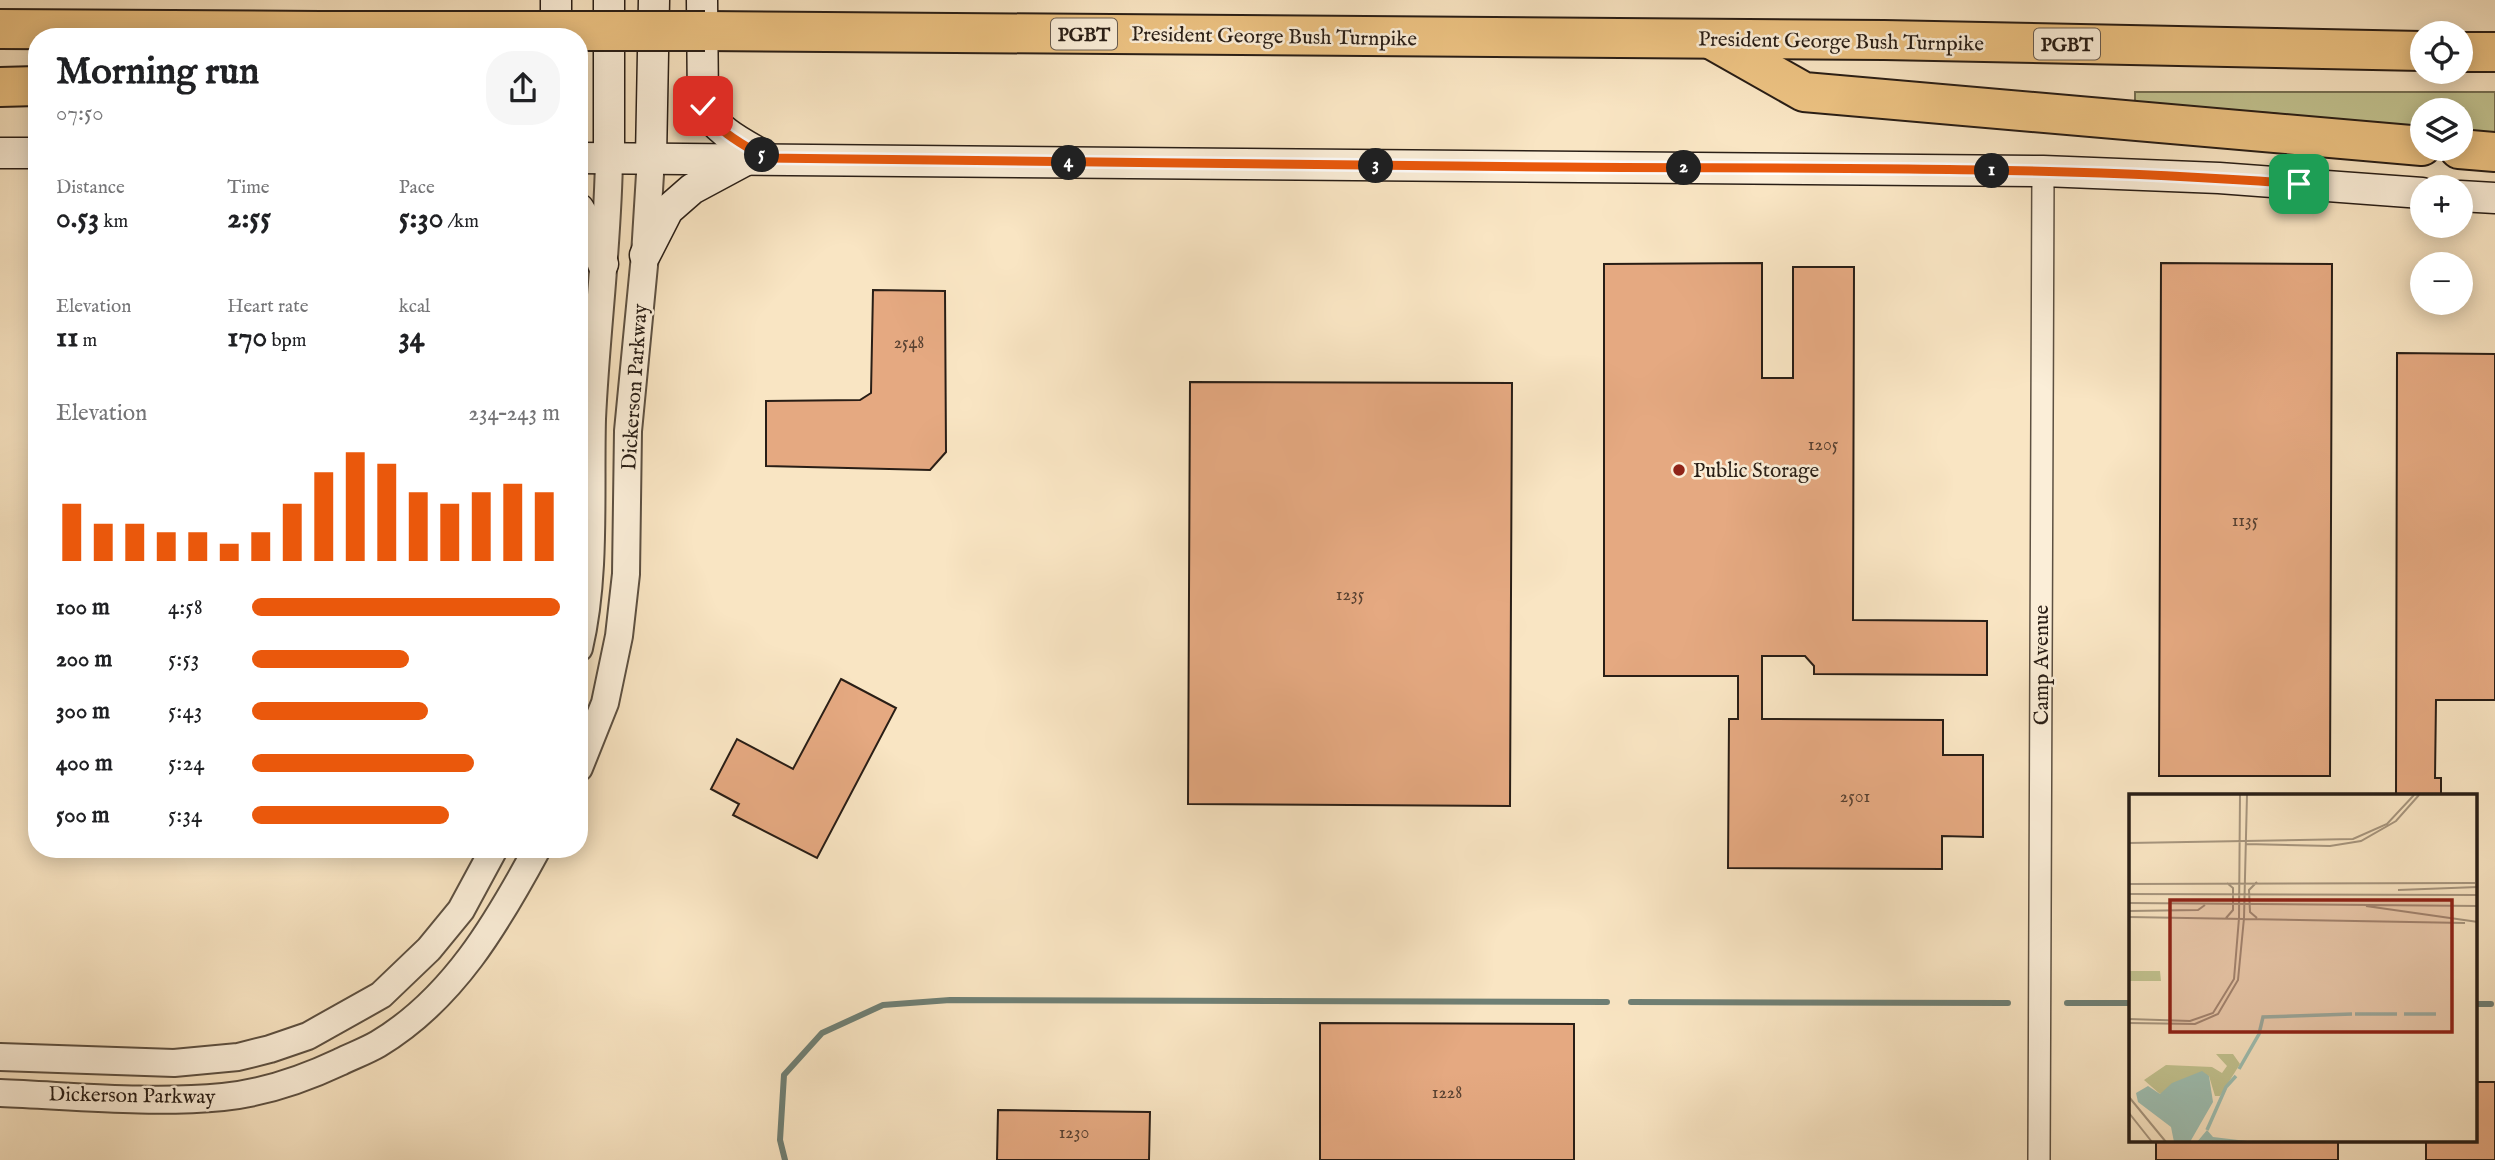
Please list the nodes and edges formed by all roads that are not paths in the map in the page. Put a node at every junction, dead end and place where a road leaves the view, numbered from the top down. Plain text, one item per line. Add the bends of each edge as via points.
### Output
1 (556, 0) edge
2 (609, 0) edge
3 (653, 0) edge
4 (702, 0) edge
5 (556, 28) edge
6 (0, 29) edge
7 (28, 29) edge
8 (588, 30) edge
9 (1712, 40) junction
10 (2410, 51) edge
11 (2473, 52) edge
12 (2495, 52) edge
13 (28, 86) edge
14 (0, 87) edge
15 (2410, 145) edge
16 (2473, 150) edge
17 (2495, 152) edge
18 (0, 153) edge
19 (28, 153) edge
20 (609, 157) junction
21 (588, 158) edge
22 (650, 158) junction
23 (757, 158) junction
24 (2043, 171) junction
25 (2410, 192) edge
26 (2473, 197) edge
27 (2495, 198) edge
28 (588, 225) edge
29 (645, 255) junction
30 (603, 264) junction
31 (588, 580) edge
32 (620, 636) junction
33 (588, 638) edge
34 (588, 741) edge
35 (489, 858) edge
36 (532, 858) edge
37 (307, 1036) junction
38 (0, 1058) edge
39 (319, 1072) junction
40 (0, 1093) edge
41 (2039, 1160) edge

1 - 5 main road
2 - 20 main road, Dickerson Parkway
3 - 22 main road, Dickerson Parkway
4 - 23 main road via 703,106 721,130
6 - 7 highway, President George Bush Turnpike / PGBT
8 - 9 highway, President George Bush Turnpike / PGBT, bridge
9 - 10 highway, President George Bush Turnpike / PGBT
9 - 15 highway via 1804,92
11 - 12 highway
13 - 14 highway
16 - 17 highway
18 - 19 main road
20 - 21 main road
20 - 22 main road
20 - 30 street, Dickerson Parkway
22 - 23 main road
22 - 29 street, Dickerson Parkway
23 - 24 main road
23 - 29 main road via 692,189 668,210
24 - 25 main road
24 - 41 street, Camp Avenue
26 - 27 main road
28 - 30 main road
29 - 32 street, Dickerson Parkway via 628,430 626,574
30 - 31 street, Dickerson Parkway via 592,415
32 - 33 street
32 - 34 street, Dickerson Parkway via 605,704
35 - 37 street, Dickerson Parkway via 461,910 429,949 381,995
36 - 39 street, Dickerson Parkway via 492,929 427,1007 379,1043
37 - 38 street, Dickerson Parkway via 238,1056 174,1063
37 - 39 street
39 - 40 street, Dickerson Parkway via 225,1096 164,1100

